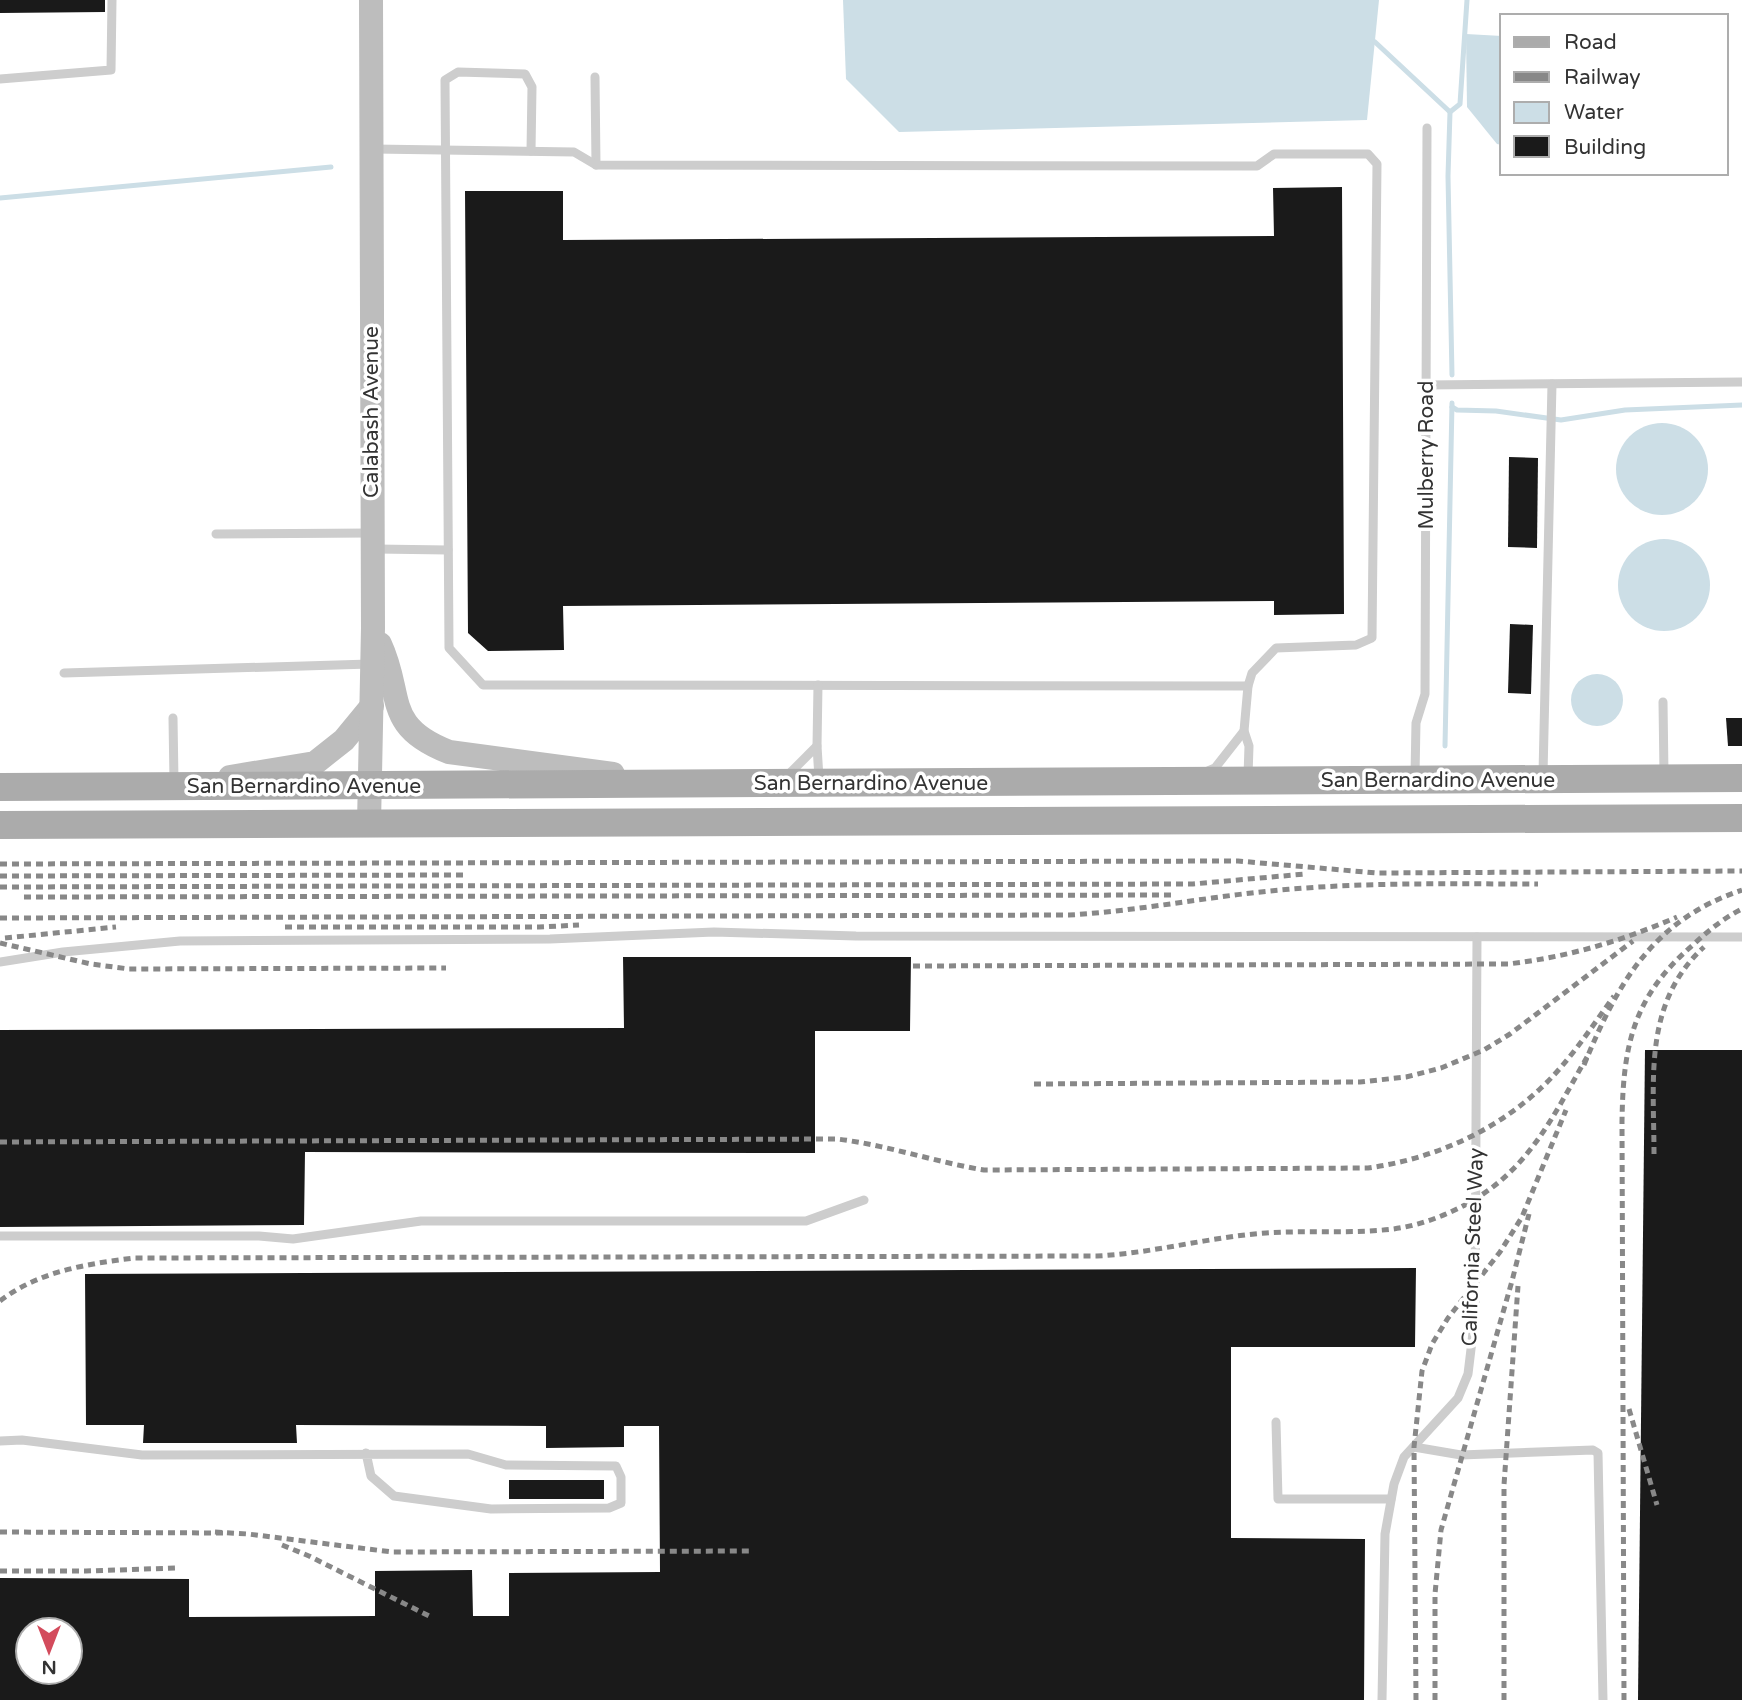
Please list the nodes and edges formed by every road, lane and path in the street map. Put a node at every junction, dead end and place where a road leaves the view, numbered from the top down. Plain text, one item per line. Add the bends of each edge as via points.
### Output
1 (112, 0) edge
2 (371, 0) edge
3 (595, 76) dead end
4 (0, 79) edge
5 (1427, 128) dead end
6 (370, 149) junction
7 (445, 150) junction
8 (531, 151) junction
9 (596, 165) junction
10 (1742, 382) edge
11 (1552, 384) junction
12 (1426, 385) junction
13 (216, 534) dead end
14 (372, 541) junction
15 (448, 550) junction
16 (373, 628) junction
17 (372, 664) junction
18 (64, 673) dead end
19 (818, 685) junction
20 (1248, 686) junction
21 (1663, 702) dead end
22 (372, 706) junction
23 (173, 718) dead end
24 (1244, 731) junction
25 (817, 746) junction
26 (1742, 778) edge
27 (1543, 779) junction
28 (1664, 779) junction
29 (1415, 780) junction
30 (1189, 781) junction
31 (1248, 781) junction
32 (820, 783) junction
33 (687, 784) junction
34 (780, 784) junction
35 (174, 786) junction
36 (370, 786) junction
37 (0, 787) edge
38 (1742, 818) edge
39 (988, 821) junction
40 (551, 822) junction
41 (369, 824) junction
42 (0, 825) edge
43 (1477, 937) junction
44 (1742, 937) edge
45 (0, 962) edge
46 (864, 1200) dead end
47 (0, 1236) edge
48 (1276, 1422) dead end
49 (0, 1441) edge
50 (1414, 1447) junction
51 (366, 1453) junction
52 (1391, 1499) junction
53 (1382, 1700) edge
54 (1602, 1700) edge

1 - 4 lane via 111,70
2 - 6 street, Calabash Avenue
3 - 9 lane
5 - 12 lane, Mulberry Road
6 - 7 lane
6 - 14 street, Calabash Avenue
7 - 8 lane
7 - 8 lane via 445,80 458,72 525,74 532,87
7 - 15 lane
8 - 9 lane via 574,152
9 - 20 lane via 1257,166 1274,154 1368,154 1377,164 1371,638 1356,645 1276,648 1252,673
10 - 11 lane
11 - 12 lane
11 - 27 lane
12 - 29 lane, Mulberry Road via 1425,695 1416,723
13 - 14 lane
14 - 15 lane
14 - 16 street, Calabash Avenue
15 - 19 lane via 449,648 483,685
16 - 17 street, Calabash Avenue
16 - 33 street via 396,705 408,726 426,743 449,752
17 - 18 lane
17 - 22 street, Calabash Avenue
19 - 20 lane
19 - 25 lane
20 - 24 lane
21 - 28 lane
22 - 35 street via 344,740 315,762
22 - 36 street, Calabash Avenue
23 - 35 lane
24 - 30 lane via 1215,768
24 - 31 lane via 1249,746
25 - 32 lane
25 - 34 lane
26 - 28 main road, San Bernardino Avenue
27 - 28 main road, San Bernardino Avenue
27 - 29 main road, San Bernardino Avenue
29 - 31 main road, San Bernardino Avenue
30 - 31 main road, San Bernardino Avenue
30 - 32 main road, San Bernardino Avenue
31 - 39 main road via 1229,802 1210,806 1066,806
32 - 34 main road, San Bernardino Avenue
32 - 40 main road via 785,807 640,809
33 - 34 main road, San Bernardino Avenue
33 - 36 main road, San Bernardino Avenue
35 - 36 main road, San Bernardino Avenue
35 - 37 main road, San Bernardino Avenue
36 - 41 street, Calabash Avenue
38 - 39 main road, San Bernardino Avenue
39 - 40 main road, San Bernardino Avenue
40 - 41 main road, San Bernardino Avenue
41 - 42 main road, San Bernardino Avenue
43 - 44 lane
43 - 45 lane via 715,932 550,939 180,941
43 - 50 lane, California Steel Way via 1475,1316 1468,1374 1458,1398
46 - 47 lane via 806,1221 421,1221 293,1239
48 - 52 lane via 1278,1499
49 - 51 lane via 142,1455
50 - 52 lane, California Steel Way via 1404,1457
50 - 54 lane via 1461,1455 1598,1453
51 - 51 lane via 468,1454 506,1465 616,1466 621,1503 609,1508 491,1509 394,1496 371,1476
52 - 53 lane, California Steel Way via 1385,1534

